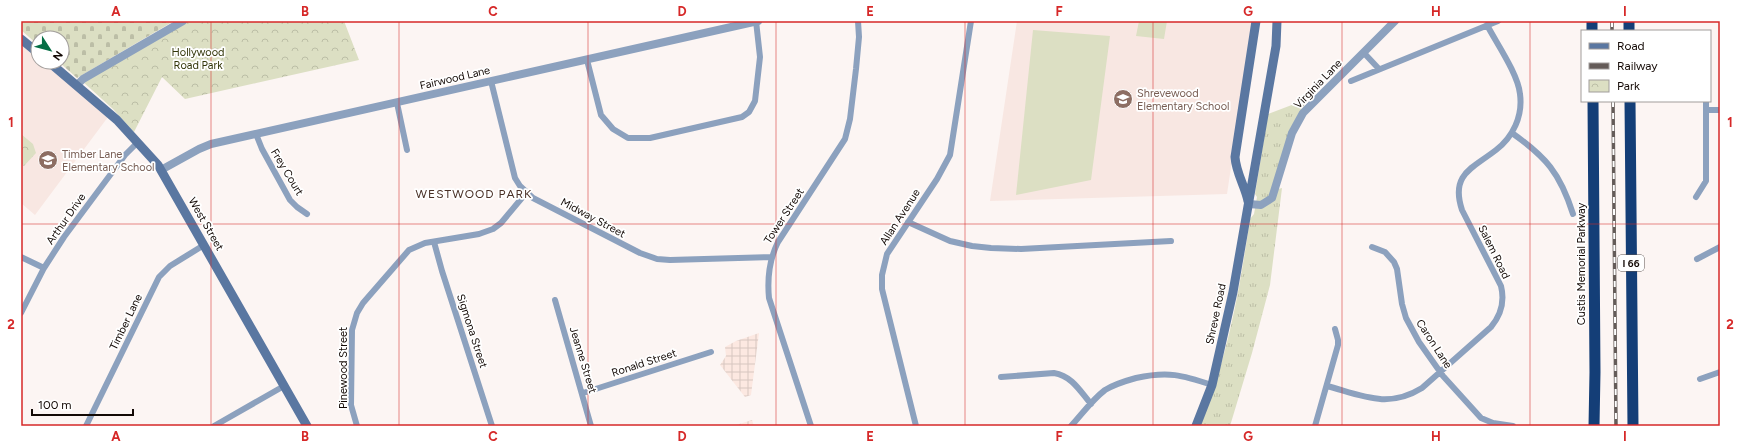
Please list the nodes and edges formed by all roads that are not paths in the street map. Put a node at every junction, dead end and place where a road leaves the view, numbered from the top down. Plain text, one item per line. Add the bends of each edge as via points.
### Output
1 (183, 21) edge
2 (757, 21) edge
3 (858, 21) edge
4 (971, 21) edge
5 (1256, 21) edge
6 (1277, 21) edge
7 (1395, 21) edge
8 (1498, 21) edge
9 (1487, 25) junction
10 (21, 39) edge
11 (30, 46) edge
12 (1364, 53) junction
13 (587, 60) junction
14 (1379, 69) junction
15 (59, 70) edge
16 (491, 81) junction
17 (1351, 81) dead end
18 (77, 85) junction
19 (1593, 102) edge
20 (1630, 102) edge
21 (1706, 102) edge
22 (397, 103) junction
23 (1706, 110) junction
24 (1720, 110) edge
25 (1512, 133) junction
26 (256, 134) junction
27 (137, 143) junction
28 (407, 150) dead end
29 (161, 170) junction
30 (1239, 175) junction
31 (1254, 177) junction
32 (526, 193) junction
33 (1696, 198) dead end
34 (1249, 204) junction
35 (307, 214) dead end
36 (1573, 214) dead end
37 (908, 222) junction
38 (1171, 241) dead end
39 (434, 242) junction
40 (204, 246) junction
41 (1372, 247) dead end
42 (1720, 247) edge
43 (21, 257) edge
44 (771, 257) junction
45 (1697, 259) dead end
46 (44, 268) junction
47 (555, 300) dead end
48 (21, 313) edge
49 (1334, 329) dead end
50 (711, 352) dead end
51 (1441, 372) junction
52 (1720, 372) edge
53 (1001, 376) dead end
54 (1700, 379) dead end
55 (1212, 385) junction
56 (284, 386) junction
57 (1327, 386) junction
58 (583, 393) junction
59 (1091, 404) junction
60 (86, 426) edge
61 (214, 426) edge
62 (307, 426) edge
63 (357, 426) edge
64 (492, 426) edge
65 (591, 426) edge
66 (811, 426) edge
67 (916, 426) edge
68 (1071, 426) edge
69 (1196, 426) edge
70 (1315, 426) edge
71 (1513, 426) edge
72 (1594, 426) edge
73 (1633, 426) edge

1 - 18 street via 83,79
2 - 13 street, Fairwood Lane
2 - 13 street via 760,57 755,101 749,112 742,117 650,138 628,138 613,129 598,109
3 - 44 street, Tower Street via 856,69 845,139 778,242
4 - 37 street, Allan Avenue via 950,155
5 - 30 main road, Shreve Road via 1234,158
6 - 31 main road, Shreve Road via 1276,46
7 - 12 street, Virginia Lane
8 - 9 street
9 - 14 street
9 - 25 street, Salem Road via 1514,74 1519,89 1519,114
10 - 11 main road
12 - 14 street
12 - 34 street, Virginia Lane via 1309,106 1300,119 1292,133 1272,198 1261,205
13 - 16 street, Fairwood Lane
14 - 17 street
15 - 18 main road, West Street
16 - 22 street, Fairwood Lane
16 - 32 street, Midway Street via 511,166 515,178
18 - 27 main road, West Street via 117,120
19 - 72 highway, Custis Memorial Parkway
20 - 73 highway, I 66
21 - 23 street
22 - 26 street, Fairwood Lane
22 - 28 street
23 - 24 street
23 - 33 street via 1706,181
25 - 36 street via 1534,149 1549,165 1567,196
25 - 51 street, Salem Road via 1496,150 1467,171 1459,190 1462,210 1501,286 1502,308 1491,327
26 - 29 street, Fairwood Lane via 211,144
26 - 35 street, Frey Court via 290,200
27 - 29 main road, West Street
27 - 46 street, Arthur Drive via 83,211
29 - 40 main road, West Street
30 - 31 main road via 1249,180
30 - 34 main road, Shreve Road
31 - 34 main road, Shreve Road
32 - 39 street, Pinewood Street via 493,229
32 - 44 street, Midway Street via 627,247 657,259
34 - 55 main road, Shreve Road
37 - 38 street via 950,241 991,248 1021,249
37 - 67 street, Allan Avenue via 885,259 881,285
39 - 63 street, Pinewood Street via 418,246 405,254 357,313 352,330 351,405
39 - 64 street, Sigmona Street
40 - 56 main road, West Street
40 - 60 street, Timber Lane via 170,266 159,277
41 - 51 street, Caron Lane via 1385,252 1394,262 1406,318 1419,342
42 - 45 street
43 - 46 street
44 - 66 street, Tower Street via 769,298
46 - 48 street, Arthur Drive
47 - 58 street, Jeanne Street
49 - 57 street via 1338,346
50 - 58 street, Ronald Street
51 - 57 street, Salem Road via 1418,391 1394,400 1372,399
51 - 71 street, Caron Lane via 1481,418
52 - 54 street
53 - 59 street via 1060,374 1073,382
55 - 59 street via 1173,374 1156,374 1114,385
55 - 69 main road, Shreve Road
56 - 61 street
56 - 62 main road, West Street
57 - 70 street
58 - 65 street, Jeanne Street
59 - 68 street

